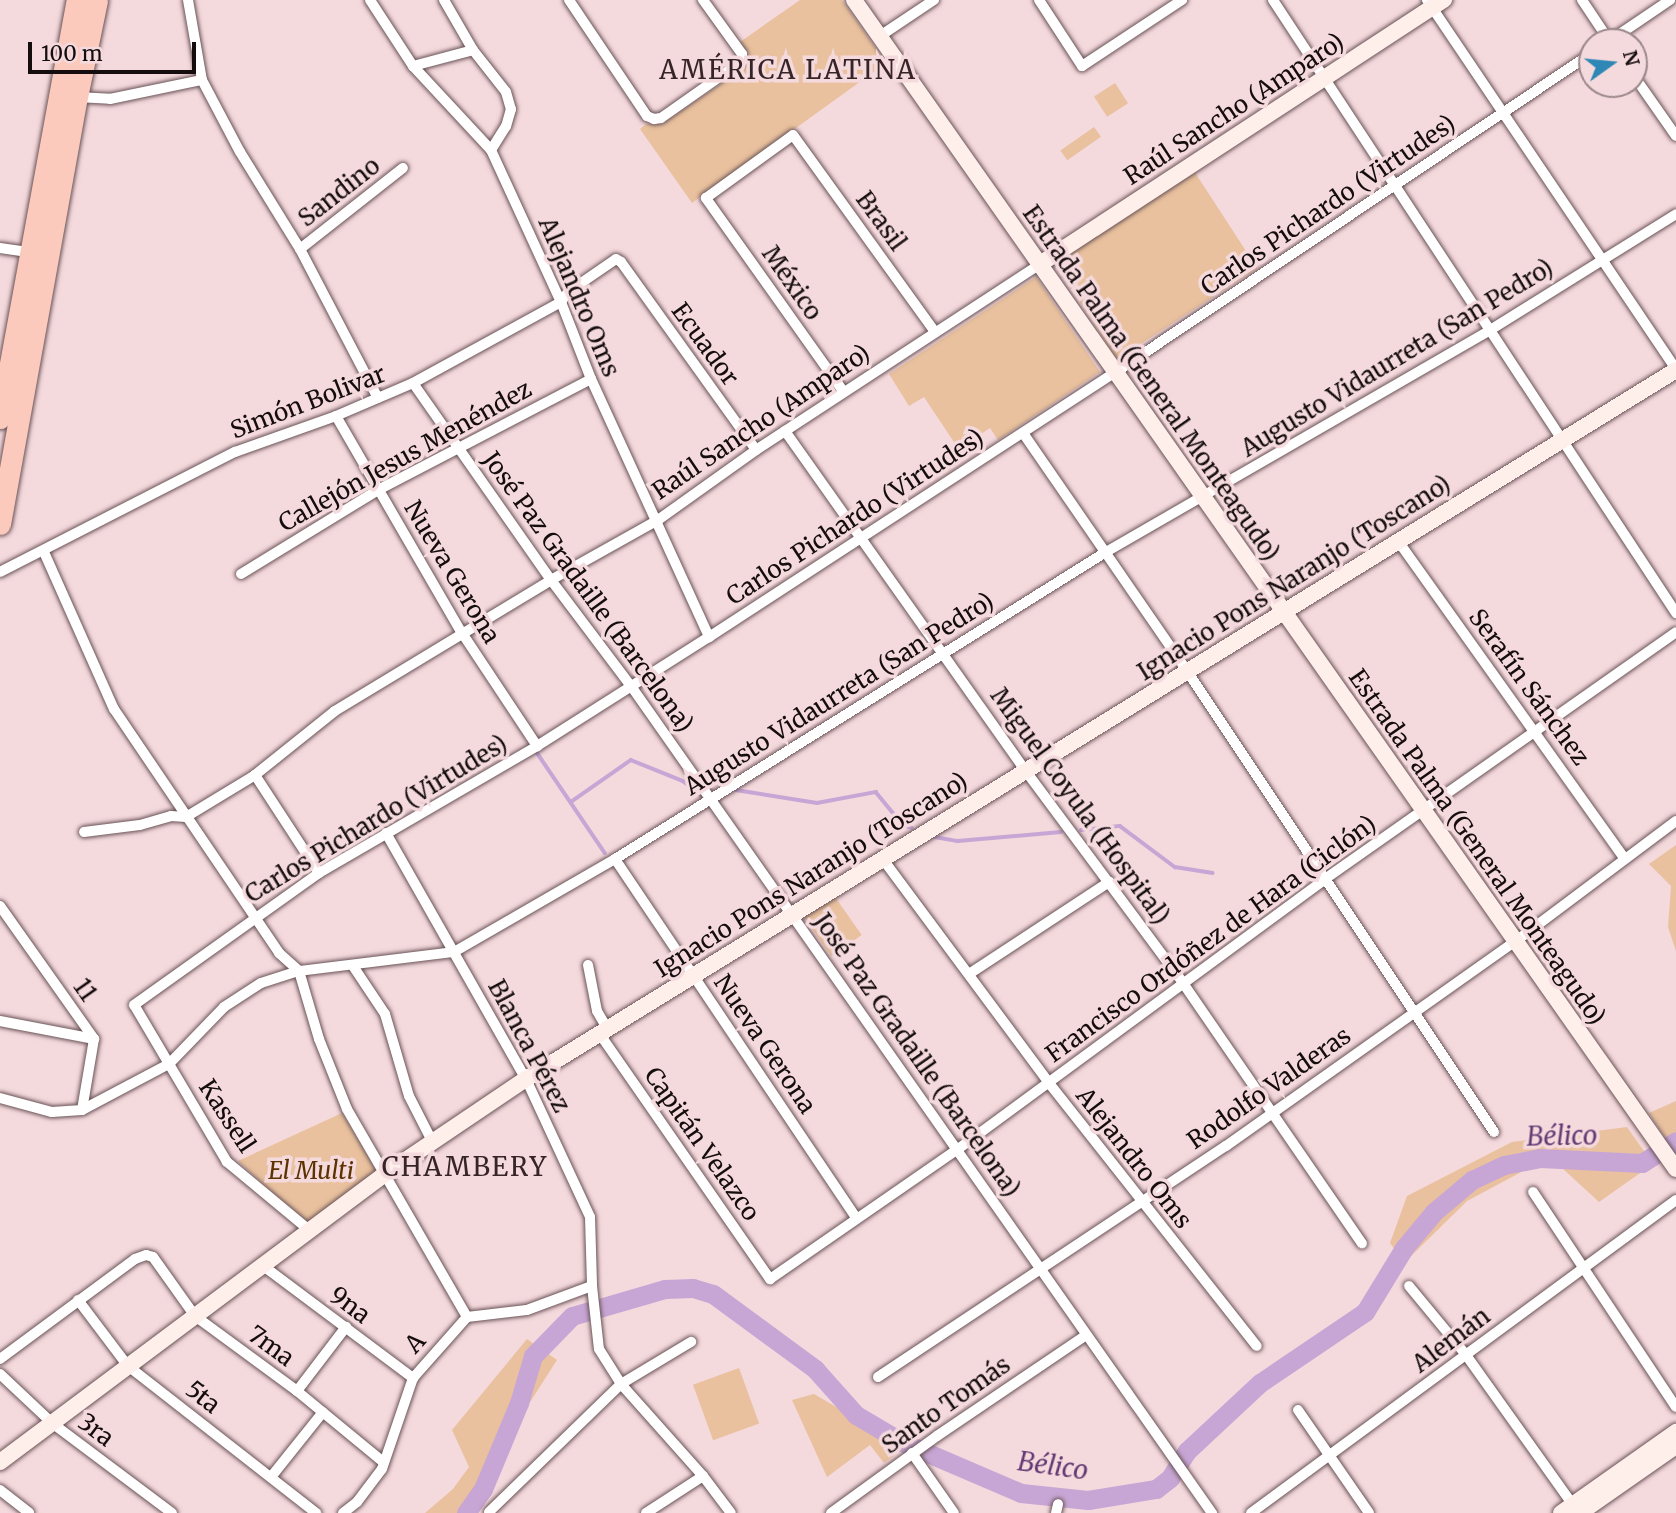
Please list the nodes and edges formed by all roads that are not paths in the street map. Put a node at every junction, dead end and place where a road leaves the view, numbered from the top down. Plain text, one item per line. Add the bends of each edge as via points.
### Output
1 (78, 0) edge
2 (97, 0) edge
3 (370, 0) edge
4 (444, 0) edge
5 (569, 0) edge
6 (703, 0) edge
7 (854, 0) edge
8 (934, 0) edge
9 (1039, 0) edge
10 (1182, 0) edge
11 (1273, 0) edge
12 (1581, 0) edge
13 (190, 1) edge
14 (1663, 2) edge
15 (1435, 3) edge
16 (1600, 28) edge
17 (1628, 28) edge
18 (880, 36) junction
19 (473, 50) junction
20 (1578, 62) edge
21 (413, 66) junction
22 (1323, 77) junction
23 (202, 80) junction
24 (1648, 96) edge
25 (77, 97) junction
26 (1505, 112) junction
27 (793, 135) joint
28 (1676, 136) edge
29 (491, 150) junction
30 (403, 168) dead end
31 (1394, 184) junction
32 (1676, 214) edge
33 (0, 248) edge
34 (300, 249) junction
35 (30, 252) junction
36 (1603, 259) junction
37 (621, 262) joint
38 (1040, 264) junction
39 (561, 302) junction
40 (1490, 330) junction
41 (934, 332) junction
42 (1676, 369) edge
43 (1116, 372) junction
44 (591, 379) junction
45 (413, 383) junction
46 (843, 391) junction
47 (378, 398) junction
48 (336, 416) junction
49 (0, 418) edge
50 (785, 431) junction
51 (1023, 433) junction
52 (1562, 440) junction
53 (458, 446) junction
54 (755, 450) junction
55 (378, 489) junction
56 (1203, 496) junction
57 (657, 520) junction
58 (0, 524) edge
59 (860, 540) junction
60 (1398, 541) junction
61 (44, 552) junction
62 (1106, 552) junction
63 (0, 572) edge
64 (241, 573) dead end
65 (551, 580) junction
66 (1284, 611) junction
67 (1676, 613) edge
68 (1676, 632) edge
69 (462, 633) junction
70 (709, 637) junction
71 (943, 654) junction
72 (1187, 671) junction
73 (631, 686) junction
74 (1536, 730) junction
75 (537, 746) junction
76 (1026, 770) junction
77 (256, 775) junction
78 (709, 800) junction
79 (1424, 810) junction
80 (186, 817) junction
81 (1676, 821) edge
82 (84, 832) dead end
83 (386, 834) junction
84 (882, 858) junction
85 (1624, 858) junction
86 (615, 859) junction
87 (319, 873) junction
88 (1325, 879) junction
89 (1109, 882) junction
90 (0, 906) edge
91 (791, 913) junction
92 (255, 917) junction
93 (1516, 942) junction
94 (454, 952) junction
95 (588, 965) dead end
96 (353, 966) junction
97 (299, 971) junction
98 (969, 974) junction
99 (693, 975) junction
100 (1183, 983) junction
101 (134, 1005) joint
102 (1415, 1011) junction
103 (0, 1021) edge
104 (603, 1031) junction
105 (94, 1039) junction
106 (169, 1064) junction
107 (526, 1079) junction
108 (1049, 1083) junction
109 (0, 1098) edge
110 (82, 1110) junction
111 (1270, 1113) junction
112 (1494, 1132) dead end
113 (433, 1143) junction
114 (958, 1149) junction
115 (1676, 1169) edge
116 (385, 1174) junction
117 (1533, 1192) dead end
118 (1676, 1200) edge
119 (1141, 1202) junction
120 (856, 1218) junction
121 (309, 1230) junction
122 (1362, 1242) dead end
123 (262, 1265) junction
124 (1041, 1267) junction
125 (1584, 1268) junction
126 (770, 1279) joint
127 (1409, 1286) dead end
128 (592, 1289) junction
129 (79, 1300) junction
130 (195, 1316) junction
131 (467, 1317) junction
132 (346, 1327) junction
133 (1086, 1335) junction
134 (691, 1342) dead end
135 (1257, 1346) dead end
136 (1466, 1355) junction
137 (0, 1359) edge
138 (128, 1366) junction
139 (0, 1374) edge
140 (878, 1377) dead end
141 (413, 1378) junction
142 (621, 1384) junction
143 (298, 1391) junction
144 (1676, 1406) edge
145 (1298, 1410) dead end
146 (323, 1412) junction
147 (52, 1423) junction
148 (1676, 1432) edge
149 (1676, 1446) edge
150 (912, 1453) junction
151 (1330, 1456) junction
152 (382, 1461) junction
153 (0, 1462) edge
154 (702, 1476) junction
155 (271, 1477) junction
156 (0, 1490) edge
157 (1573, 1511) edge
158 (489, 1512) edge
159 (29, 1513) edge
160 (172, 1513) edge
161 (316, 1513) edge
162 (343, 1513) edge
163 (646, 1513) edge
164 (730, 1513) edge
165 (831, 1513) edge
166 (954, 1513) edge
167 (1212, 1513) edge
168 (1251, 1513) edge
169 (1369, 1513) edge

1 - 35 highway
2 - 25 highway
3 - 21 street, Alejandro Oms
4 - 19 street
5 - 6 street via 647,116 661,118 742,61 742,54
7 - 18 street, Estrada Palma (General Monteagudo)
8 - 18 street
9 - 10 street via 1082,66
11 - 22 street
12 - 16 street
13 - 23 street
14 - 17 street
15 - 22 street, Raúl Sancho (Amparo)
15 - 26 street
18 - 38 street, Estrada Palma (General Monteagudo)
19 - 21 street
19 - 29 street via 506,92 511,109
20 - 26 street, Carlos Pichardo (Virtudes)
21 - 29 street, Alejandro Oms
22 - 31 street
22 - 38 street, Raúl Sancho (Amparo)
23 - 25 street via 110,99
23 - 34 street
24 - 28 street
25 - 58 highway
26 - 31 street, Carlos Pichardo (Virtudes)
26 - 36 street
27 - 41 street, Brasil
27 - 46 street, México via 706,198
29 - 39 street, Alejandro Oms
30 - 34 street, Sandino
31 - 40 street
31 - 43 street, Carlos Pichardo (Virtudes)
32 - 36 street, Augusto Vidaurreta (San Pedro)
33 - 35 street
34 - 47 street
35 - 49 highway
36 - 40 street, Augusto Vidaurreta (San Pedro)
36 - 42 street
37 - 39 street, Simón Bolivar via 610,261
37 - 54 street, Ecuador
38 - 41 street, Raúl Sancho (Amparo)
38 - 43 street, Estrada Palma (General Monteagudo)
39 - 44 street, Alejandro Oms
39 - 45 street, Simón Bolivar
40 - 52 street
40 - 56 street, Augusto Vidaurreta (San Pedro)
41 - 46 street, Raúl Sancho (Amparo)
42 - 52 street, Ignacio Pons Naranjo (Toscano)
43 - 51 street, Carlos Pichardo (Virtudes)
43 - 56 street, Estrada Palma (General Monteagudo)
44 - 53 street, Callejón Jesus Menéndez
44 - 57 street, Alejandro Oms
45 - 47 street, Simón Bolivar
45 - 53 street, José Paz Gradaille (Barcelona)
46 - 50 street, Raúl Sancho (Amparo)
47 - 48 street, Simón Bolivar
48 - 55 street, Nueva Gerona
48 - 61 street, Simón Bolivar via 235,452
50 - 54 street, Raúl Sancho (Amparo)
50 - 59 street, Miguel Coyula (Hospital)
51 - 59 street, Carlos Pichardo (Virtudes)
51 - 62 street
52 - 60 street, Ignacio Pons Naranjo (Toscano)
52 - 67 street
53 - 55 street, Callejón Jesus Menéndez
53 - 65 street, José Paz Gradaille (Barcelona)
54 - 57 street, Raúl Sancho (Amparo)
55 - 64 street, Callejón Jesus Menéndez
55 - 69 street, Nueva Gerona
56 - 62 street, Augusto Vidaurreta (San Pedro)
56 - 66 street, Estrada Palma (General Monteagudo)
57 - 65 street, Raúl Sancho (Amparo)
57 - 70 street, Alejandro Oms
59 - 70 street, Carlos Pichardo (Virtudes)
59 - 71 street, Miguel Coyula (Hospital)
60 - 66 street, Ignacio Pons Naranjo (Toscano)
60 - 74 street, Serafín Sánchez
61 - 63 street, Simón Bolivar
61 - 80 street via 114,709
62 - 71 street, Augusto Vidaurreta (San Pedro)
62 - 72 street
65 - 69 street, Raúl Sancho (Amparo)
65 - 73 street, José Paz Gradaille (Barcelona)
66 - 72 street, Ignacio Pons Naranjo (Toscano)
66 - 79 street, Estrada Palma (General Monteagudo)
68 - 74 street, Francisco Ordóñez de Hara (Ciclón)
69 - 75 street, Nueva Gerona
69 - 77 street, Raúl Sancho (Amparo) via 335,711
70 - 73 street, Carlos Pichardo (Virtudes)
71 - 76 street, Miguel Coyula (Hospital)
71 - 78 street, Augusto Vidaurreta (San Pedro)
72 - 76 street, Ignacio Pons Naranjo (Toscano)
72 - 88 street
73 - 75 street, Carlos Pichardo (Virtudes)
73 - 78 street, José Paz Gradaille (Barcelona)
74 - 79 street, Francisco Ordóñez de Hara (Ciclón)
74 - 85 street, Serafín Sánchez
75 - 83 street, Carlos Pichardo (Virtudes)
76 - 84 street, Ignacio Pons Naranjo (Toscano)
76 - 89 street, Miguel Coyula (Hospital)
77 - 80 street, Raúl Sancho (Amparo)
77 - 87 street
78 - 86 street, Augusto Vidaurreta (San Pedro)
78 - 91 street, José Paz Gradaille (Barcelona)
79 - 88 street, Francisco Ordóñez de Hara (Ciclón)
79 - 93 street, Estrada Palma (General Monteagudo)
80 - 82 street, Raúl Sancho (Amparo)
80 - 92 street
81 - 85 street, Rodolfo Valderas
83 - 87 street, Carlos Pichardo (Virtudes)
83 - 94 street, Blanca Pérez
84 - 91 street, Ignacio Pons Naranjo (Toscano)
84 - 98 street, Alejandro Oms
85 - 93 street, Rodolfo Valderas
86 - 94 street, Augusto Vidaurreta (San Pedro)
86 - 99 street, Nueva Gerona
87 - 92 street, Carlos Pichardo (Virtudes)
88 - 100 street, Francisco Ordóñez de Hara (Ciclón)
88 - 102 street
89 - 98 street
89 - 100 street, Miguel Coyula (Hospital)
90 - 105 street, 11
91 - 99 street, Ignacio Pons Naranjo (Toscano)
91 - 114 street, José Paz Gradaille (Barcelona)
92 - 97 street via 279,953
92 - 101 street, Carlos Pichardo (Virtudes)
93 - 102 street, Rodolfo Valderas
93 - 115 street, Estrada Palma (General Monteagudo)
94 - 96 street, Augusto Vidaurreta (San Pedro)
94 - 107 street, Blanca Pérez
95 - 104 street, Capitán Velazco
96 - 97 street, Augusto Vidaurreta (San Pedro)
96 - 113 street via 385,1014 408,1096
97 - 106 street, Augusto Vidaurreta (San Pedro) via 261,982 225,1007
97 - 116 street via 319,1040 347,1109
98 - 108 street, Alejandro Oms
99 - 104 street, Ignacio Pons Naranjo (Toscano)
99 - 120 street, Nueva Gerona
100 - 108 street, Francisco Ordóñez de Hara (Ciclón)
100 - 111 street, Miguel Coyula (Hospital)
101 - 106 street, Kassell
102 - 111 street, Rodolfo Valderas
102 - 112 street
103 - 105 street
104 - 107 street, Ignacio Pons Naranjo (Toscano)
104 - 126 street, Capitán Velazco
105 - 110 street, 11
106 - 110 street, Augusto Vidaurreta (San Pedro)
106 - 121 street, Kassell via 227,1163
107 - 113 street, Ignacio Pons Naranjo (Toscano)
107 - 128 street, Blanca Pérez via 590,1217
108 - 114 street, Francisco Ordóñez de Hara (Ciclón)
108 - 119 street, Alejandro Oms
109 - 110 street, Augusto Vidaurreta (San Pedro) via 52,1112
111 - 119 street, Rodolfo Valderas
111 - 122 street, Miguel Coyula (Hospital)
113 - 116 street, Ignacio Pons Naranjo (Toscano)
114 - 120 street, Francisco Ordóñez de Hara (Ciclón)
114 - 124 street, José Paz Gradaille (Barcelona)
116 - 121 street, Ignacio Pons Naranjo (Toscano)
116 - 131 street
117 - 125 street
118 - 125 street, Alemán
119 - 124 street, Rodolfo Valderas
119 - 135 street, Alejandro Oms
120 - 126 street, Francisco Ordóñez de Hara (Ciclón)
121 - 123 street, Ignacio Pons Naranjo (Toscano)
123 - 130 street, Ignacio Pons Naranjo (Toscano)
123 - 132 street, 9na
124 - 133 street, José Paz Gradaille (Barcelona)
124 - 140 street, Rodolfo Valderas
125 - 136 street, Alemán
125 - 144 street
127 - 136 street
128 - 131 street via 527,1310
128 - 142 street, Blanca Pérez via 599,1349
129 - 130 street, 7ma via 146,1255 153,1257
129 - 137 street
129 - 138 street, 5ta
130 - 138 street, Ignacio Pons Naranjo (Toscano)
130 - 143 street, 7ma
131 - 141 street, A
132 - 141 street, 9na
132 - 143 street
133 - 150 street, Santo Tomás
133 - 167 street, José Paz Gradaille (Barcelona)
134 - 142 street
136 - 151 street, Alemán
136 - 157 street
138 - 147 street, Ignacio Pons Naranjo (Toscano)
138 - 155 street, 5ta
139 - 147 street, 3ra
141 - 152 street, A
142 - 154 street
142 - 158 street
143 - 146 street, 7ma
145 - 151 street
146 - 152 street, 7ma
146 - 155 street
147 - 153 street, Ignacio Pons Naranjo (Toscano)
147 - 160 street, 3ra
148 - 157 street
149 - 157 street
150 - 165 street, Santo Tomás
150 - 166 street
151 - 168 street, Alemán
151 - 169 street
152 - 162 street, A via 382,1469
154 - 163 street
154 - 164 street
155 - 161 street, 5ta
156 - 159 street

